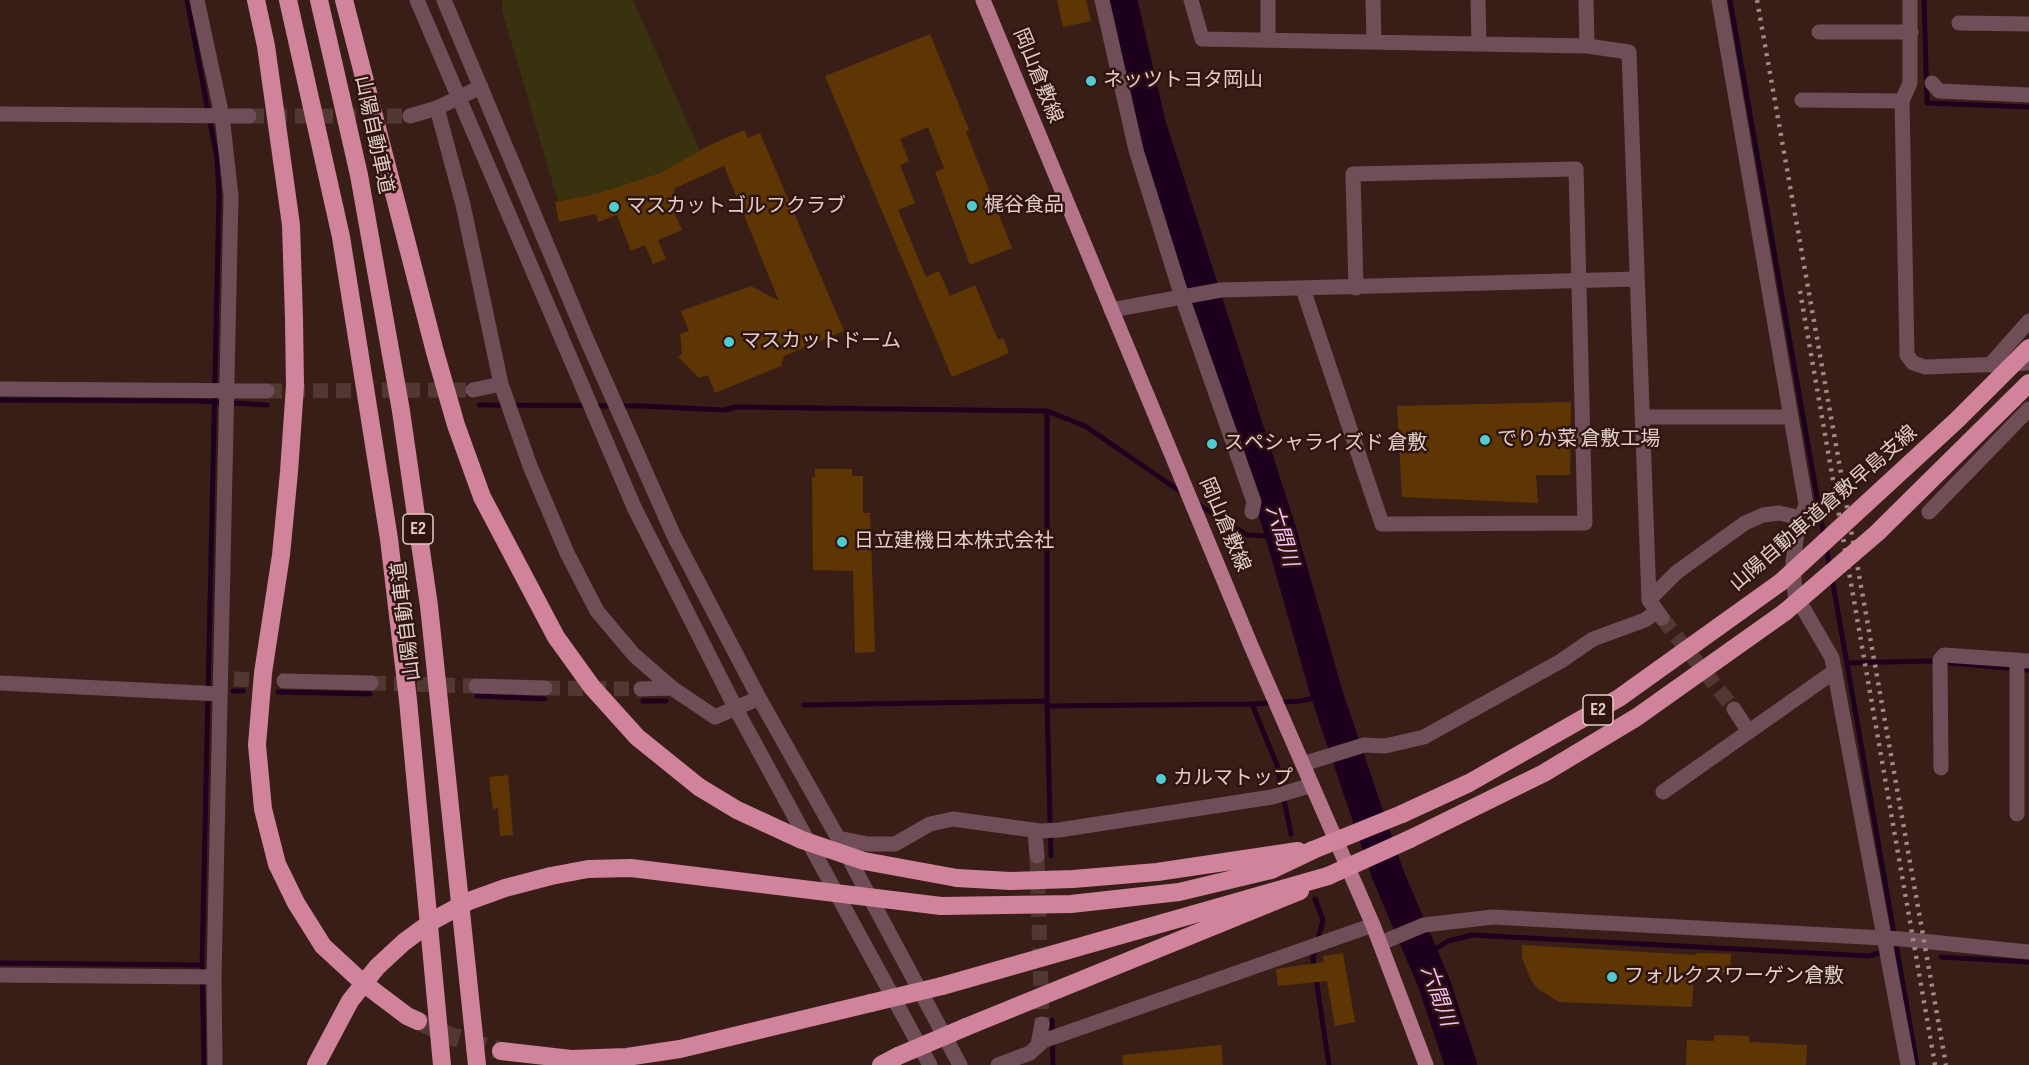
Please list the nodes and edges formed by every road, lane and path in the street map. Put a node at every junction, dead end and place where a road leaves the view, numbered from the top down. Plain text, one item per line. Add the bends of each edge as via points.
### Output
1 (197, 0) edge
2 (256, 0) edge
3 (288, 0) edge
4 (319, 0) edge
5 (344, 0) edge
6 (417, 0) edge
7 (444, 0) edge
8 (983, 0) edge
9 (1102, 0) edge
10 (1191, 0) edge
11 (1268, 0) edge
12 (1373, 0) edge
13 (1478, 0) edge
14 (1586, 0) edge
15 (1719, 0) edge
16 (1910, 0) edge
17 (1959, 22) dead end
18 (2029, 24) edge
19 (1819, 32) dead end
20 (1911, 32) junction
21 (1268, 40) junction
22 (1374, 42) junction
23 (1479, 44) junction
24 (1587, 46) junction
25 (1932, 83) dead end
26 (481, 87) junction
27 (2029, 95) edge
28 (458, 98) junction
29 (1802, 100) dead end
30 (1902, 101) junction
31 (437, 108) junction
32 (0, 114) edge
33 (213, 116) junction
34 (249, 116) tunnel mouth
35 (410, 116) tunnel mouth
36 (1637, 279) junction
37 (1578, 280) junction
38 (1356, 288) junction
39 (1303, 289) junction
40 (1186, 296) junction
41 (1111, 310) junction
42 (2029, 321) edge
43 (2029, 348) edge
44 (2029, 363) edge
45 (1990, 365) junction
46 (2029, 383) edge
47 (0, 389) edge
48 (473, 390) tunnel mouth
49 (267, 391) tunnel mouth
50 (222, 392) junction
51 (506, 397) junction
52 (2029, 409) edge
53 (1643, 417) junction
54 (1791, 417) junction
55 (1252, 512) dead end
56 (1929, 512) dead end
57 (1802, 518) junction
58 (1656, 610) junction
59 (2020, 666) edge
60 (1835, 671) junction
61 (284, 681) tunnel mouth
62 (0, 683) edge
63 (371, 683) tunnel mouth
64 (476, 686) tunnel mouth
65 (545, 688) tunnel mouth
66 (672, 688) junction
67 (641, 689) tunnel mouth
68 (212, 694) junction
69 (759, 698) junction
70 (736, 709) junction
71 (1734, 710) tunnel mouth
72 (1749, 732) junction
73 (1303, 764) junction
74 (1941, 768) dead end
75 (1312, 785) junction
76 (1663, 792) dead end
77 (2017, 814) dead end
78 (1037, 830) junction
79 (838, 838) junction
80 (1314, 850) junction
81 (1037, 856) tunnel mouth
82 (1328, 876) junction
83 (1373, 925) junction
84 (1386, 941) junction
85 (1890, 943) junction
86 (2029, 952) edge
87 (0, 975) edge
88 (206, 977) junction
89 (418, 1021) tunnel mouth
90 (1042, 1024) tunnel mouth
91 (1041, 1043) junction
92 (501, 1051) tunnel mouth
93 (215, 1065) edge
94 (316, 1065) edge
95 (442, 1065) edge
96 (477, 1065) edge
97 (881, 1065) edge
98 (930, 1065) edge
99 (960, 1065) edge
100 (998, 1065) edge
101 (1426, 1065) edge
102 (1908, 1065) edge

1 - 33 street
2 - 89 highway via 291,225 295,386 281,555 263,673 257,745 263,809 277,864 323,946 362,982
3 - 95 highway, 山陽自動車道 / E2 via 340,237 387,527 408,700
4 - 96 highway, 山陽自動車道 / E2 via 361,186 401,411 429,606
5 - 80 highway, bridge via 435,352 482,497 556,637 592,687 637,737 699,787 737,810 802,840 864,861 957,878 1073,879 1157,872
6 - 28 street
7 - 26 street
8 - 41 main road, 岡山倉敷線
9 - 40 street via 1136,150
10 - 21 street via 1202,39
11 - 21 street
12 - 22 street
13 - 23 street
14 - 24 street
15 - 54 street
16 - 20 street
17 - 18 street
19 - 20 street
20 - 30 street via 1910,83
21 - 22 street
22 - 23 street
23 - 24 street
24 - 36 street via 1629,52
25 - 27 street via 1939,91
26 - 28 street
26 - 69 street via 674,536
28 - 31 street
28 - 70 street via 634,507
29 - 30 street
30 - 45 street via 1907,355 1913,363 1925,367
31 - 35 street
31 - 51 street
32 - 33 street
33 - 34 street
33 - 50 street via 231,195
36 - 37 street
36 - 53 street
37 - 38 street
37 - 38 street via 1576,169 1353,174
37 - 39 street via 1585,523 1382,524
38 - 39 street
39 - 40 street via 1217,290
40 - 41 street
40 - 55 street via 1254,502
41 - 73 main road, 岡山倉敷線
42 - 45 street
43 - 80 highway, 山陽自動車道倉敷早島支線 / E2, bridge via 1781,582 1619,698 1469,783
44 - 45 street
46 - 82 highway, E2, bridge via 1877,533 1785,612 1721,659 1544,773
47 - 50 street
48 - 51 street
49 - 50 street
50 - 68 street via 226,412 227,678
51 - 66 street via 567,553 597,611 634,655
52 - 56 street
53 - 54 street
53 - 58 street
54 - 57 street via 1806,504
57 - 58 street via 1779,513 1763,515 1745,524 1677,572
57 - 60 street via 1793,562 1795,594 1832,658
58 - 73 street via 1645,620 1593,639 1562,661 1424,737 1385,746 1364,745
59 - 74 street via 1944,655 1939,665
59 - 77 street
60 - 72 street
60 - 85 street
61 - 63 street
62 - 68 street
64 - 65 street
66 - 67 street
66 - 70 street via 715,717
68 - 88 street
69 - 70 street
69 - 79 street
70 - 98 street
71 - 72 street
72 - 76 street
73 - 75 main road, 岡山倉敷線
75 - 78 street via 1272,797 1059,830
75 - 83 main road, 岡山倉敷線
78 - 79 street via 953,819 930,824 895,844
78 - 81 street
79 - 99 street
80 - 94 highway, bridge via 1271,870 1179,892 1071,904 941,906 631,868 588,869 539,879 469,901 404,942 377,967 350,1001
82 - 92 highway, bridge via 942,986 680,1049 627,1057 571,1059
82 - 97 highway, bridge via 1287,898
83 - 84 main road, 岡山倉敷線
83 - 91 street
84 - 85 street via 1424,925 1493,917
84 - 101 main road, 岡山倉敷線
85 - 86 street
85 - 102 street
87 - 88 street
88 - 93 street
90 - 91 street
91 - 100 street via 1030,1053

